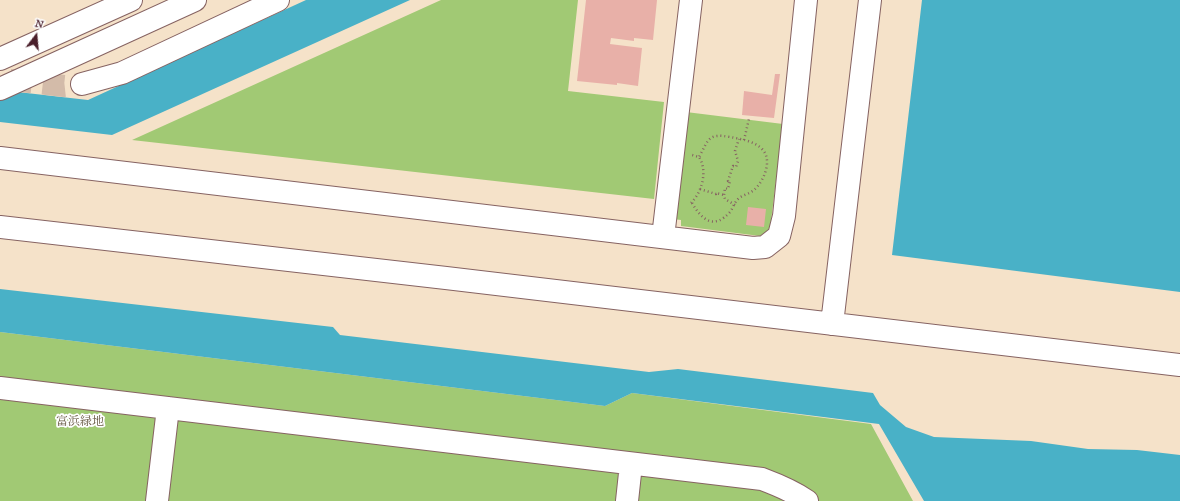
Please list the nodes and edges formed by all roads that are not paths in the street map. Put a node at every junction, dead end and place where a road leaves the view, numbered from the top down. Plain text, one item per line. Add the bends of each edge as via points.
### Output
1 (131, 0) edge
2 (195, 0) edge
3 (278, 0) edge
4 (691, 0) edge
5 (806, 0) edge
6 (870, 0) edge
7 (0, 59) edge
8 (82, 84) tunnel mouth
9 (3, 88) edge
10 (0, 158) edge
11 (0, 227) edge
12 (663, 238) junction
13 (832, 324) junction
14 (1180, 365) edge
15 (0, 388) edge
16 (168, 408) junction
17 (631, 464) junction
18 (157, 501) edge
19 (627, 501) edge
20 (807, 501) edge

1 - 7 street
2 - 9 street
3 - 8 street via 122,74
4 - 12 street
5 - 12 street via 784,216 779,236 765,247 753,248
6 - 13 street
10 - 12 street
11 - 13 street
13 - 14 street
15 - 16 street
16 - 17 street
16 - 18 street
17 - 19 street
17 - 20 street via 762,480 780,485

